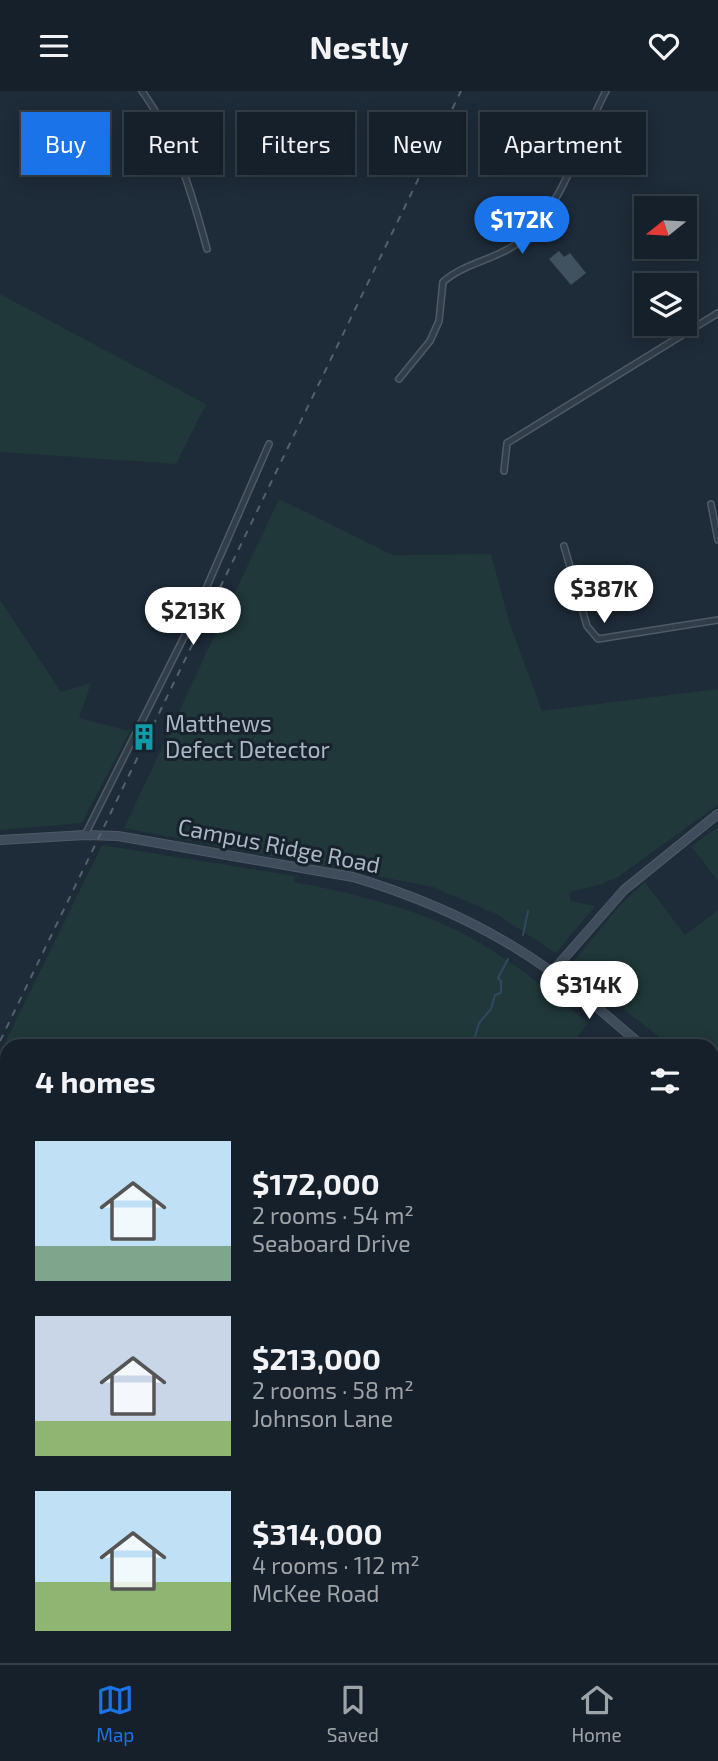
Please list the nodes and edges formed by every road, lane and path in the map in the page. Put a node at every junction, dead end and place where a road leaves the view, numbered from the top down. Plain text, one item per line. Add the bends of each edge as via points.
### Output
1 (142, 91) edge
2 (606, 91) edge
3 (207, 249) dead end
4 (718, 313) edge
5 (398, 379) dead end
6 (270, 444) dead end
7 (504, 471) dead end
8 (711, 504) dead end
9 (718, 540) edge
10 (564, 546) dead end
11 (718, 620) edge
12 (718, 814) edge
13 (85, 835) junction
14 (0, 840) edge
15 (552, 972) junction
16 (634, 1039) edge

1 - 3 street via 177,157
2 - 5 street via 547,213 516,245 443,282 439,320 430,341
4 - 7 street via 507,443
6 - 13 street via 191,623
8 - 9 street
10 - 11 street via 587,627 598,639
12 - 15 street via 624,890
13 - 14 street, Campus Ridge Road
13 - 15 street, Campus Ridge Road via 152,840 353,877 474,924
15 - 16 street, Campus Ridge Road

